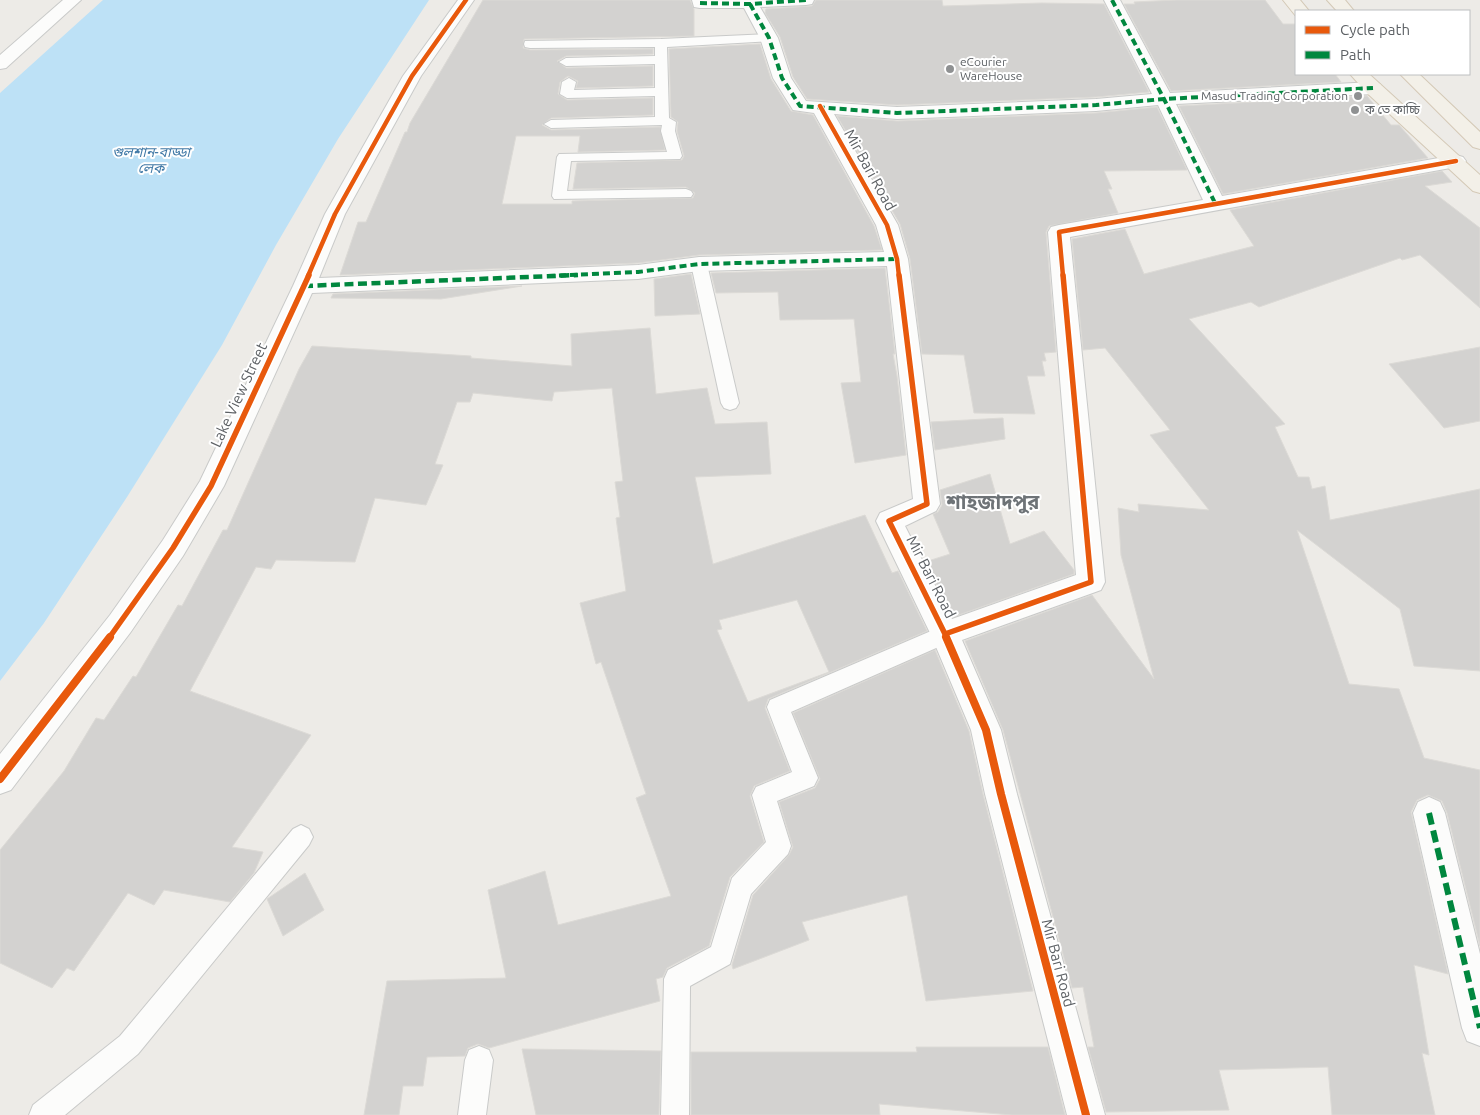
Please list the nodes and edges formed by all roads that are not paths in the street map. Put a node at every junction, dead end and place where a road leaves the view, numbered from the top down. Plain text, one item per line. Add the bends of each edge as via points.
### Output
1 (72, 0) edge
2 (466, 0) edge
3 (700, 0) edge
4 (806, 0) edge
5 (1112, 0) edge
6 (1291, 0) edge
7 (1335, 0) edge
8 (750, 4) junction
9 (1300, 10) edge
10 (1345, 10) edge
11 (769, 38) junction
12 (661, 43) junction
13 (530, 44) dead end
14 (662, 60) junction
15 (566, 62) dead end
16 (0, 64) edge
17 (1360, 75) edge
18 (1411, 75) edge
19 (568, 82) dead end
20 (1373, 88) junction
21 (661, 92) junction
22 (1164, 99) junction
23 (820, 106) junction
24 (662, 121) junction
25 (551, 124) dead end
26 (1480, 143) edge
27 (1456, 161) junction
28 (1480, 188) edge
29 (686, 194) dead end
30 (1215, 203) junction
31 (897, 259) junction
32 (699, 264) junction
33 (304, 286) junction
34 (730, 403) dead end
35 (945, 634) junction
36 (0, 779) edge
37 (1429, 813) dead end
38 (301, 837) dead end
39 (1480, 1028) edge
40 (479, 1060) dead end
41 (43, 1115) edge
42 (472, 1115) edge
43 (675, 1115) edge
44 (1086, 1115) edge

1 - 16 street
2 - 33 street, Lake View Street via 412,76 335,214
3 - 8 street via 700,3 709,4
4 - 8 street
5 - 22 street
6 - 9 main road
7 - 10 main road
8 - 11 street
11 - 12 lane
11 - 23 street via 782,78 800,106
12 - 13 lane
12 - 14 lane
14 - 15 lane
14 - 21 lane
17 - 20 main road
18 - 26 main road
19 - 21 lane via 567,94
20 - 22 street
20 - 27 main road
21 - 24 lane
22 - 23 street via 897,113
22 - 30 street
23 - 31 street, Mir Bari Road via 887,226
24 - 25 lane
24 - 29 lane via 669,122 668,131 675,156 564,157 559,196
27 - 28 main road
27 - 30 street
30 - 35 street via 1059,232 1091,582
31 - 32 street
31 - 35 street, Mir Bari Road via 927,504 889,521
32 - 33 street via 638,272
32 - 34 lane
33 - 36 street, Lake View Street via 211,486 173,548 120,624
35 - 43 lane via 778,707 806,778 764,795 779,846 741,887 721,955 677,979
35 - 44 street, Mir Bari Road via 986,730
37 - 39 street
38 - 41 lane via 129,1045
40 - 42 lane

